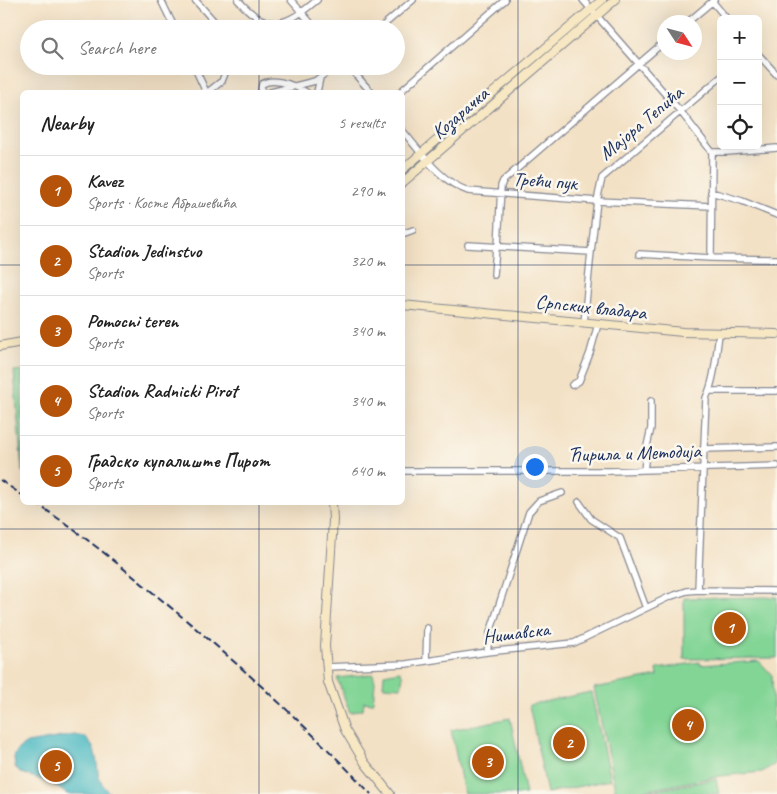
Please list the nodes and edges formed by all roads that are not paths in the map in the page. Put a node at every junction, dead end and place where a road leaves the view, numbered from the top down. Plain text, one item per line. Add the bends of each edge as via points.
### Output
1 (161, 0) edge
2 (195, 0) edge
3 (238, 0) edge
4 (292, 0) edge
5 (317, 0) edge
6 (413, 0) edge
7 (505, 0) edge
8 (583, 0) edge
9 (602, 0) edge
10 (614, 0) edge
11 (713, 1) edge
12 (405, 2) edge
13 (594, 12) junction
14 (302, 13) junction
15 (696, 15) edge
16 (725, 15) edge
17 (171, 20) edge
18 (213, 20) edge
19 (262, 20) edge
20 (286, 20) edge
21 (308, 20) edge
22 (388, 20) edge
23 (657, 48) edge
24 (762, 58) edge
25 (639, 64) junction
26 (198, 75) edge
27 (224, 75) edge
28 (324, 75) edge
29 (356, 75) edge
30 (777, 75) edge
31 (320, 78) junction
32 (717, 80) edge
33 (513, 83) junction
34 (294, 86) junction
35 (206, 90) edge
36 (210, 90) edge
37 (262, 90) edge
38 (279, 90) edge
39 (302, 90) edge
40 (317, 90) edge
41 (369, 90) edge
42 (402, 90) edge
43 (681, 112) junction
44 (405, 133) edge
45 (777, 148) edge
46 (712, 152) junction
47 (423, 154) junction
48 (429, 161) junction
49 (405, 168) edge
50 (405, 181) edge
51 (711, 192) junction
52 (501, 194) junction
53 (597, 201) junction
54 (711, 206) junction
55 (777, 216) edge
56 (412, 230) dead end
57 (405, 233) edge
58 (468, 245) dead end
59 (497, 247) junction
60 (591, 252) junction
61 (638, 254) dead end
62 (710, 258) junction
63 (777, 258) edge
64 (494, 275) dead end
65 (405, 305) edge
66 (584, 323) junction
67 (598, 324) junction
68 (719, 334) junction
69 (777, 334) edge
70 (20, 342) edge
71 (0, 346) edge
72 (572, 385) dead end
73 (709, 391) junction
74 (777, 391) edge
75 (651, 401) dead end
76 (777, 447) edge
77 (703, 449) junction
78 (777, 466) edge
79 (703, 467) junction
80 (644, 470) junction
81 (405, 471) edge
82 (562, 493) dead end
83 (579, 502) dead end
84 (332, 505) edge
85 (698, 590) junction
86 (777, 591) edge
87 (646, 608) junction
88 (427, 628) dead end
89 (487, 652) junction
90 (426, 661) junction
91 (326, 667) junction
92 (390, 794) edge

1 - 17 street
2 - 18 street
3 - 19 street via 253,16
4 - 14 street
5 - 14 street
6 - 12 street
7 - 42 street
8 - 13 street
9 - 13 street, Козарачка
10 - 13 street, Козарачка
11 - 15 street
11 - 16 street
12 - 22 street
13 - 25 street
13 - 33 street, Козарачка
14 - 20 street
14 - 21 street
23 - 25 street
24 - 30 street
25 - 43 street
25 - 52 street via 503,181
26 - 35 street
27 - 36 street
28 - 31 street
29 - 41 street
31 - 34 street
31 - 40 street
32 - 43 street, Мајора Тепића
33 - 47 street, Козарачка
33 - 48 street, Козарачка
34 - 37 street via 263,82
34 - 38 street
34 - 39 street
43 - 46 street
43 - 53 street, Мајора Тепића via 604,176
44 - 47 street, Трећи пук
45 - 46 street
46 - 51 street
47 - 48 street, Трећи пук
47 - 49 street, Козарачка
48 - 50 street, Козарачка
48 - 52 street, Трећи пук via 459,188
51 - 54 street
51 - 55 street
52 - 53 street, Трећи пук
52 - 59 street
53 - 54 street, Трећи пук
53 - 60 street, Мајора Тепића
54 - 62 street
56 - 57 street
58 - 59 street
59 - 60 street
59 - 64 street
60 - 66 street, Мајора Тепића
61 - 62 street
62 - 63 street
65 - 66 street, Српских владара
66 - 67 street, Српских владара
67 - 68 street, Српских владара
67 - 72 street via 579,382
68 - 69 street, Српских владара
68 - 73 street
70 - 71 street
73 - 74 street
73 - 77 street
75 - 80 street via 651,428
76 - 77 street
77 - 79 street
78 - 79 street, Ћирила и Методија
79 - 80 street, Ћирила и Методија
79 - 85 street
80 - 81 street, Ћирила и Методија
82 - 89 street via 539,500 529,512 490,633
83 - 87 street via 591,519 620,538
84 - 91 street
85 - 86 street, Нишавска
85 - 87 street, Нишавска via 681,593
87 - 89 street, Нишавска via 574,643
88 - 90 street
89 - 90 street, Нишавска
90 - 91 street, Нишавска
91 - 92 street via 345,730 365,763

